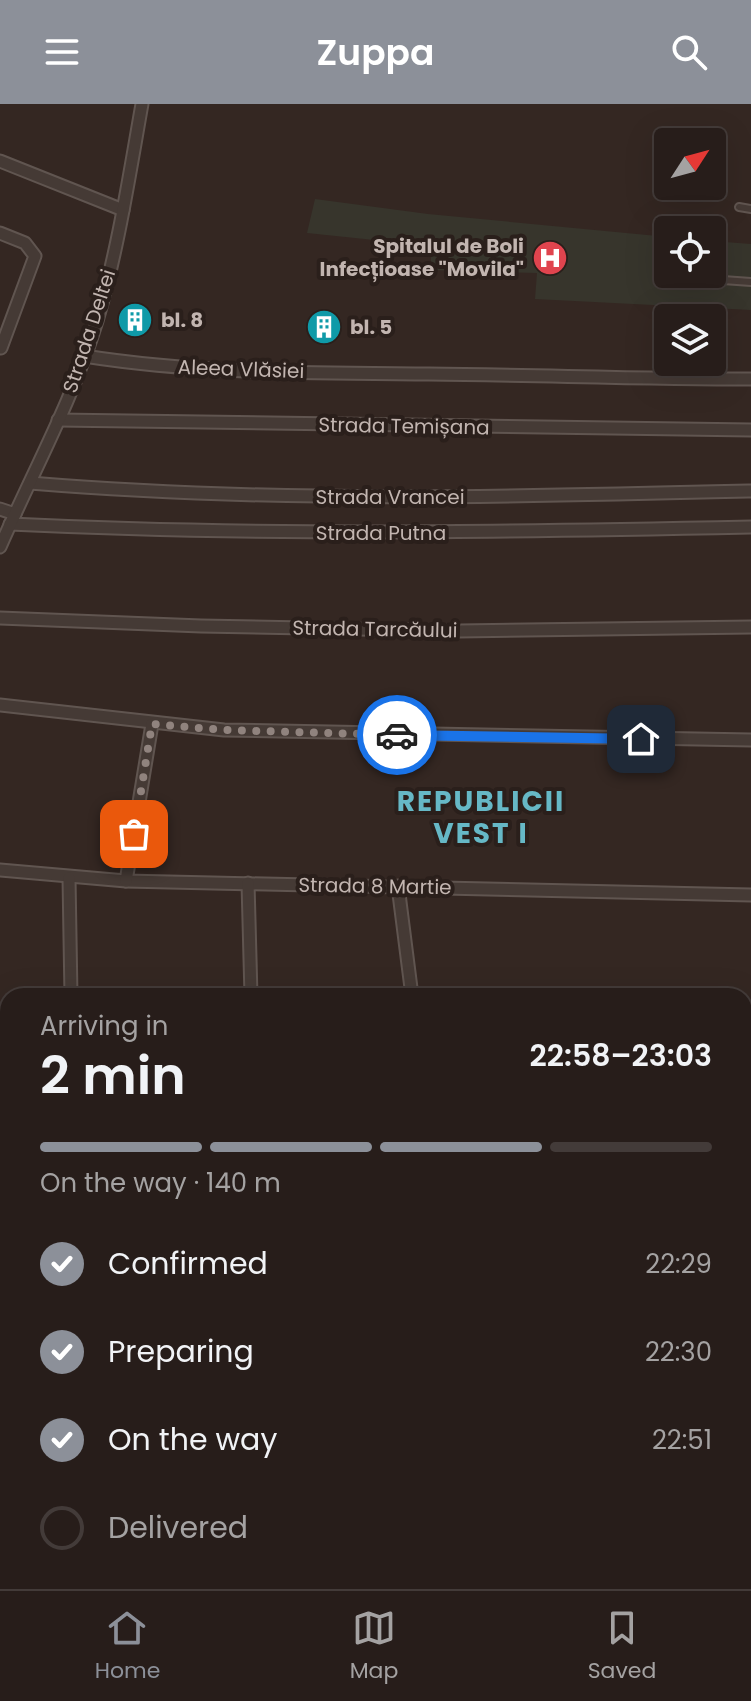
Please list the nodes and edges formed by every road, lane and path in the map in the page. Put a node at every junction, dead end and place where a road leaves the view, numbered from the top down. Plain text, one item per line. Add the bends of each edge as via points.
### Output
1 (142, 104) edge
2 (0, 161) edge
3 (739, 207) dead end
4 (751, 209) edge
5 (123, 210) junction
6 (0, 233) edge
7 (726, 280) edge
8 (751, 282) edge
9 (1, 348) edge
10 (84, 356) junction
11 (751, 379) edge
12 (58, 420) junction
13 (751, 430) edge
14 (30, 483) junction
15 (751, 491) edge
16 (0, 509) edge
17 (13, 519) junction
18 (751, 527) edge
19 (0, 547) edge
20 (0, 618) edge
21 (751, 627) edge
22 (0, 705) edge
23 (152, 724) junction
24 (751, 740) edge
25 (0, 870) edge
26 (69, 878) junction
27 (126, 881) junction
28 (248, 883) junction
29 (398, 886) junction
30 (751, 895) edge
31 (71, 988) edge
32 (251, 988) edge
33 (411, 988) edge

1 - 5 street, Strada Deltei
2 - 5 street
3 - 4 lane
5 - 10 street, Strada Deltei
6 - 9 street via 25,243 35,256
7 - 8 lane
10 - 11 street, Aleea Vlăsiei via 140,365 398,374
10 - 12 street, Strada Deltei
12 - 13 street, Strada Temișana
12 - 14 street, Strada Deltei
14 - 15 street, Strada Vrancei via 289,498
14 - 17 street, Strada Deltei
16 - 17 street, Strada Putna
17 - 18 street, Strada Putna via 155,531 328,533
17 - 19 street, Strada Deltei
20 - 21 street, Strada Tarcăului via 459,631
22 - 23 street
23 - 24 street via 224,730
23 - 27 street
25 - 26 street, Strada 8 Martie
26 - 27 street, Strada 8 Martie
26 - 31 street
27 - 28 street, Strada 8 Martie
28 - 29 street, Strada 8 Martie
28 - 32 street
29 - 30 street, Strada 8 Martie
29 - 33 street

